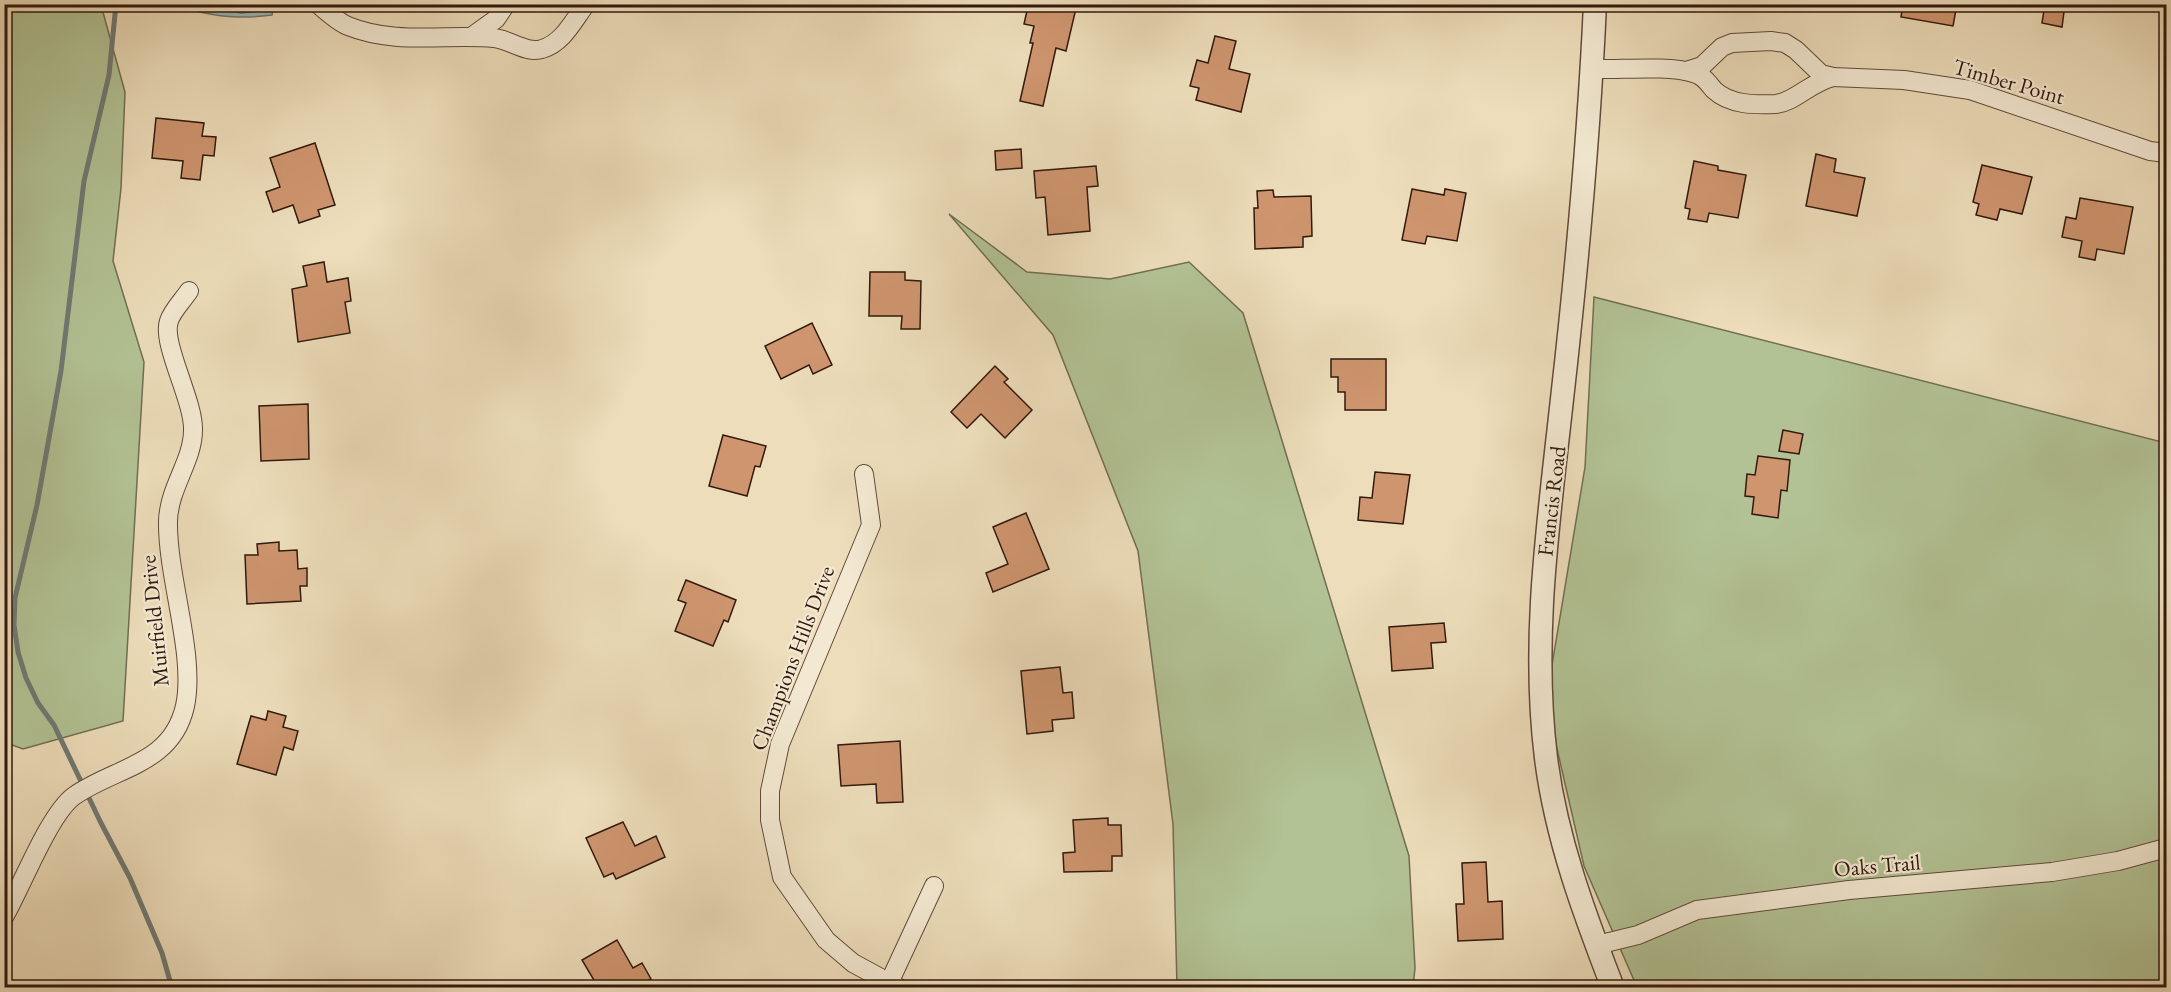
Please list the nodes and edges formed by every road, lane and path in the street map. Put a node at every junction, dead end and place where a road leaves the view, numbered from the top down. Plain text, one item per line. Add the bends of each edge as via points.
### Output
1 (318, 4) edge
2 (506, 4) edge
3 (586, 4) edge
4 (1595, 4) edge
5 (471, 37) junction
6 (1592, 69) junction
7 (1686, 71) junction
8 (1833, 77) junction
9 (2166, 153) edge
10 (189, 291) dead end
11 (864, 474) dead end
12 (2166, 848) edge
13 (934, 886) dead end
14 (4, 917) edge
15 (1597, 945) junction
16 (894, 985) edge
17 (1614, 987) edge

1 - 5 street via 347,26 377,33 428,39
2 - 5 street via 496,19
3 - 5 street via 558,42 540,50 514,46 497,38
4 - 6 street, Francis Road
6 - 7 street, Timber Point
6 - 15 street, Francis Road via 1575,273 1543,568 1540,665 1546,760 1558,823
7 - 8 street, Timber Point via 1702,77 1730,100 1754,104 1786,102 1811,84
7 - 8 street, Timber Point via 1702,66 1732,43 1771,41 1796,50 1814,70
8 - 9 street, Timber Point via 1904,80 1970,90
10 - 14 street, Muirfield Drive via 168,321 169,341 194,430 174,486 168,524 186,668 185,705 177,728 160,751 98,782 64,805
11 - 16 street, Champions Hills Drive via 871,525 780,744 770,791 770,820 782,877 826,940 853,963
12 - 15 street, Oaks Trail via 2052,872 1849,890 1696,910 1638,935
13 - 16 street
15 - 17 street, Francis Road

